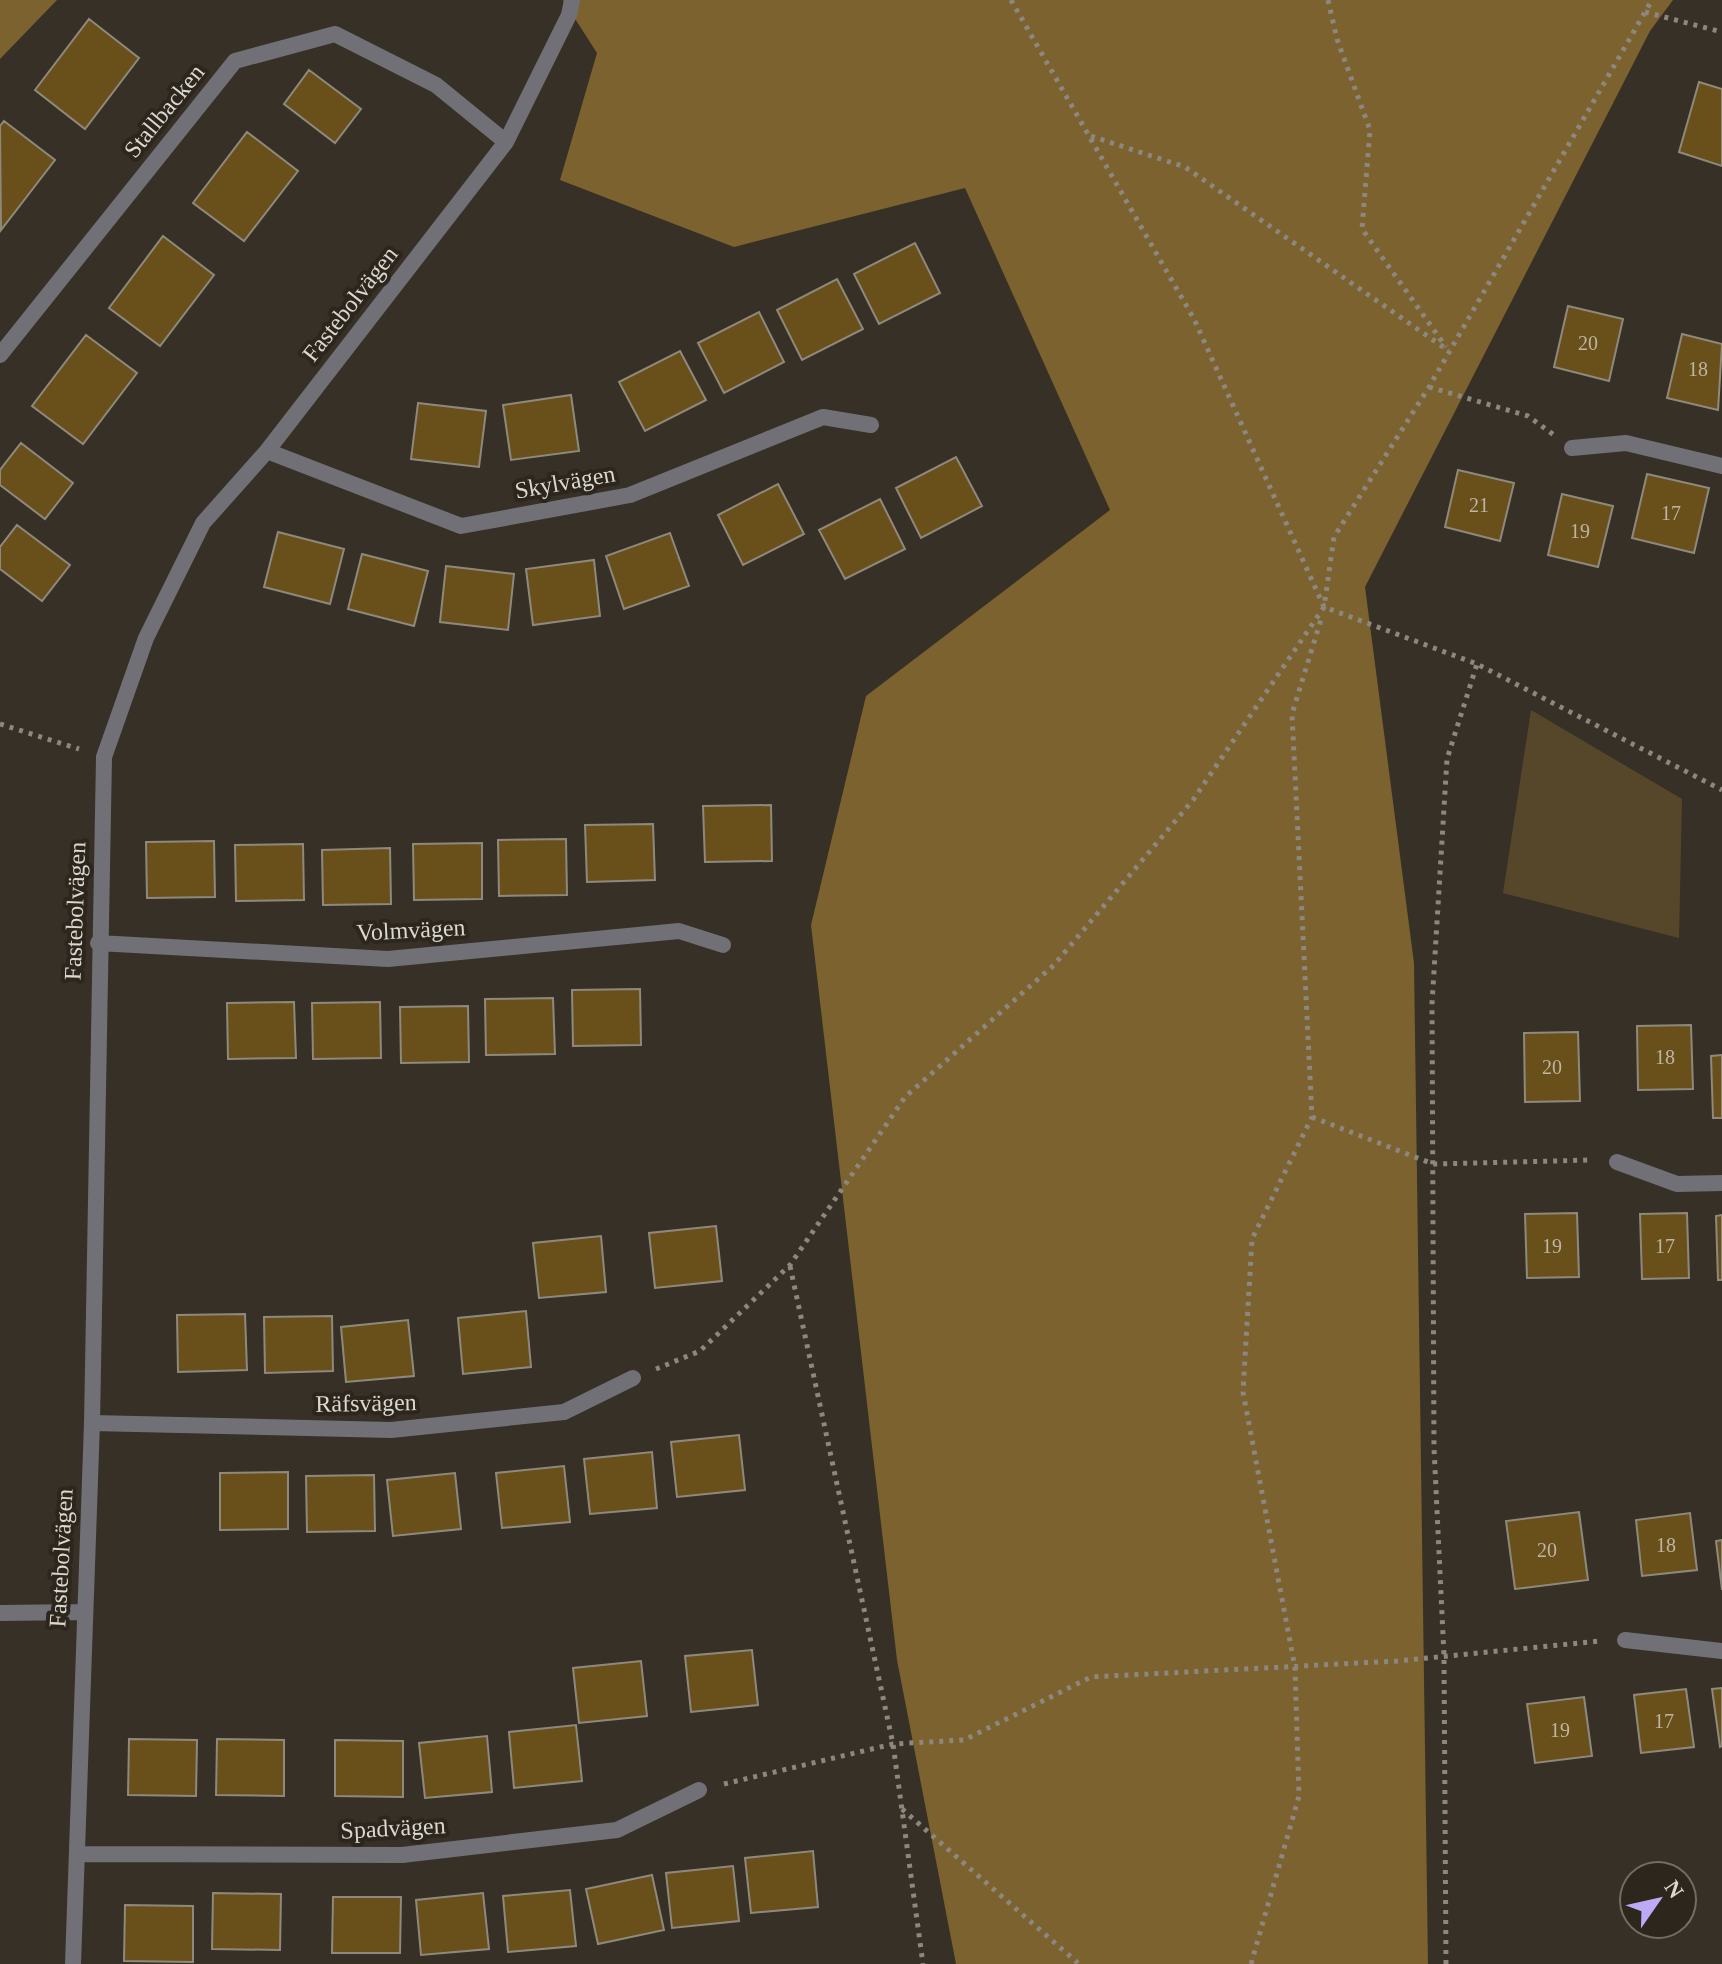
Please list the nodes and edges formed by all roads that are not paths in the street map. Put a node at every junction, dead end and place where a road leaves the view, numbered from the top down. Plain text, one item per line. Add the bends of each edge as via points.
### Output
1 (572, 0) edge
2 (506, 142) junction
3 (0, 355) edge
4 (871, 425) dead end
5 (1572, 448) road end
6 (267, 451) junction
7 (1722, 466) edge
8 (98, 943) junction
9 (723, 945) dead end
10 (1617, 1162) road end
11 (1722, 1183) edge
12 (633, 1378) road end
13 (92, 1423) junction
14 (82, 1612) junction
15 (0, 1613) edge
16 (1625, 1640) road end
17 (1722, 1651) edge
18 (699, 1790) road end
19 (78, 1854) junction
20 (73, 1964) edge

1 - 2 street, Fastebolvägen
2 - 3 street, Stallbacken via 436,85 335,34 235,61
2 - 6 street, Fastebolvägen
4 - 6 street, Skylvägen via 823,417 630,495 461,526
5 - 7 street via 1626,443
6 - 8 street, Fastebolvägen via 203,523 146,638 104,757
8 - 9 street, Volmvägen via 388,959 679,931
8 - 13 street, Fastebolvägen
10 - 11 street via 1677,1184
12 - 13 street, Räfsvägen via 564,1412 391,1430
13 - 14 street, Fastebolvägen
14 - 15 street
14 - 19 street, Fastebolvägen
16 - 17 street
18 - 19 street, Spadvägen via 617,1830 402,1855
19 - 20 street, Fastebolvägen

